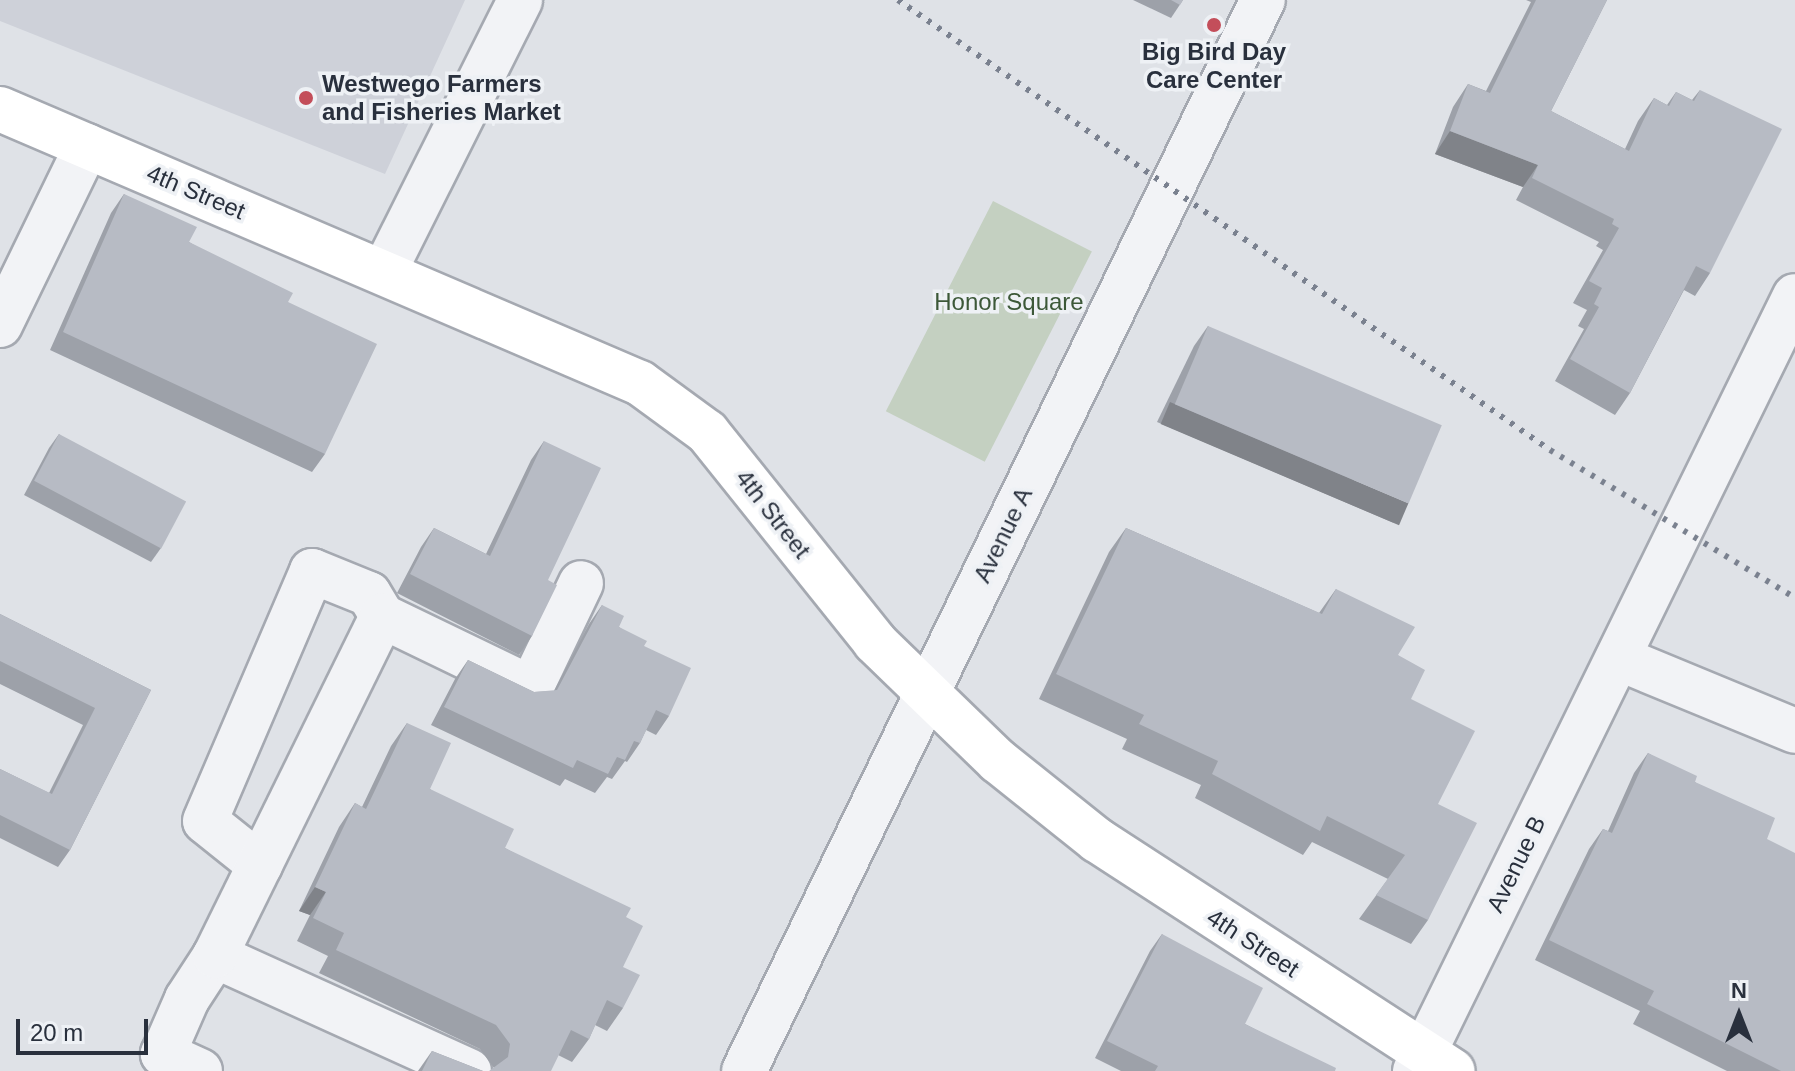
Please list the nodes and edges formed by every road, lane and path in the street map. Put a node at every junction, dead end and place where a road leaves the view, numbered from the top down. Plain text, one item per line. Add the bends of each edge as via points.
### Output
1 (520, 0) edge
2 (1263, 0) edge
3 (0, 109) edge
4 (87, 146) junction
5 (384, 272) junction
6 (1795, 296) edge
7 (0, 325) edge
8 (581, 583) dead end
9 (382, 616) junction
10 (1618, 658) junction
11 (928, 693) junction
12 (1795, 731) edge
13 (260, 865) junction
14 (215, 956) junction
15 (389, 1055) edge
16 (1430, 1065) edge
17 (200, 1071) edge
18 (469, 1071) edge
19 (744, 1071) edge

1 - 5 street
2 - 11 street, Avenue A
3 - 4 main road, 4th Street
4 - 5 main road, 4th Street
4 - 7 street
5 - 11 main road, 4th Street via 640,383 707,432 865,631
6 - 10 street, Avenue B
8 - 9 street via 531,688
9 - 13 street
9 - 13 street via 369,594 312,571 205,821
10 - 12 street
10 - 16 street, Avenue B
11 - 16 main road, 4th Street via 998,761 1097,840
11 - 19 street, Avenue A
13 - 14 street
14 - 15 street
14 - 17 street via 187,999 163,1054
15 - 18 street

